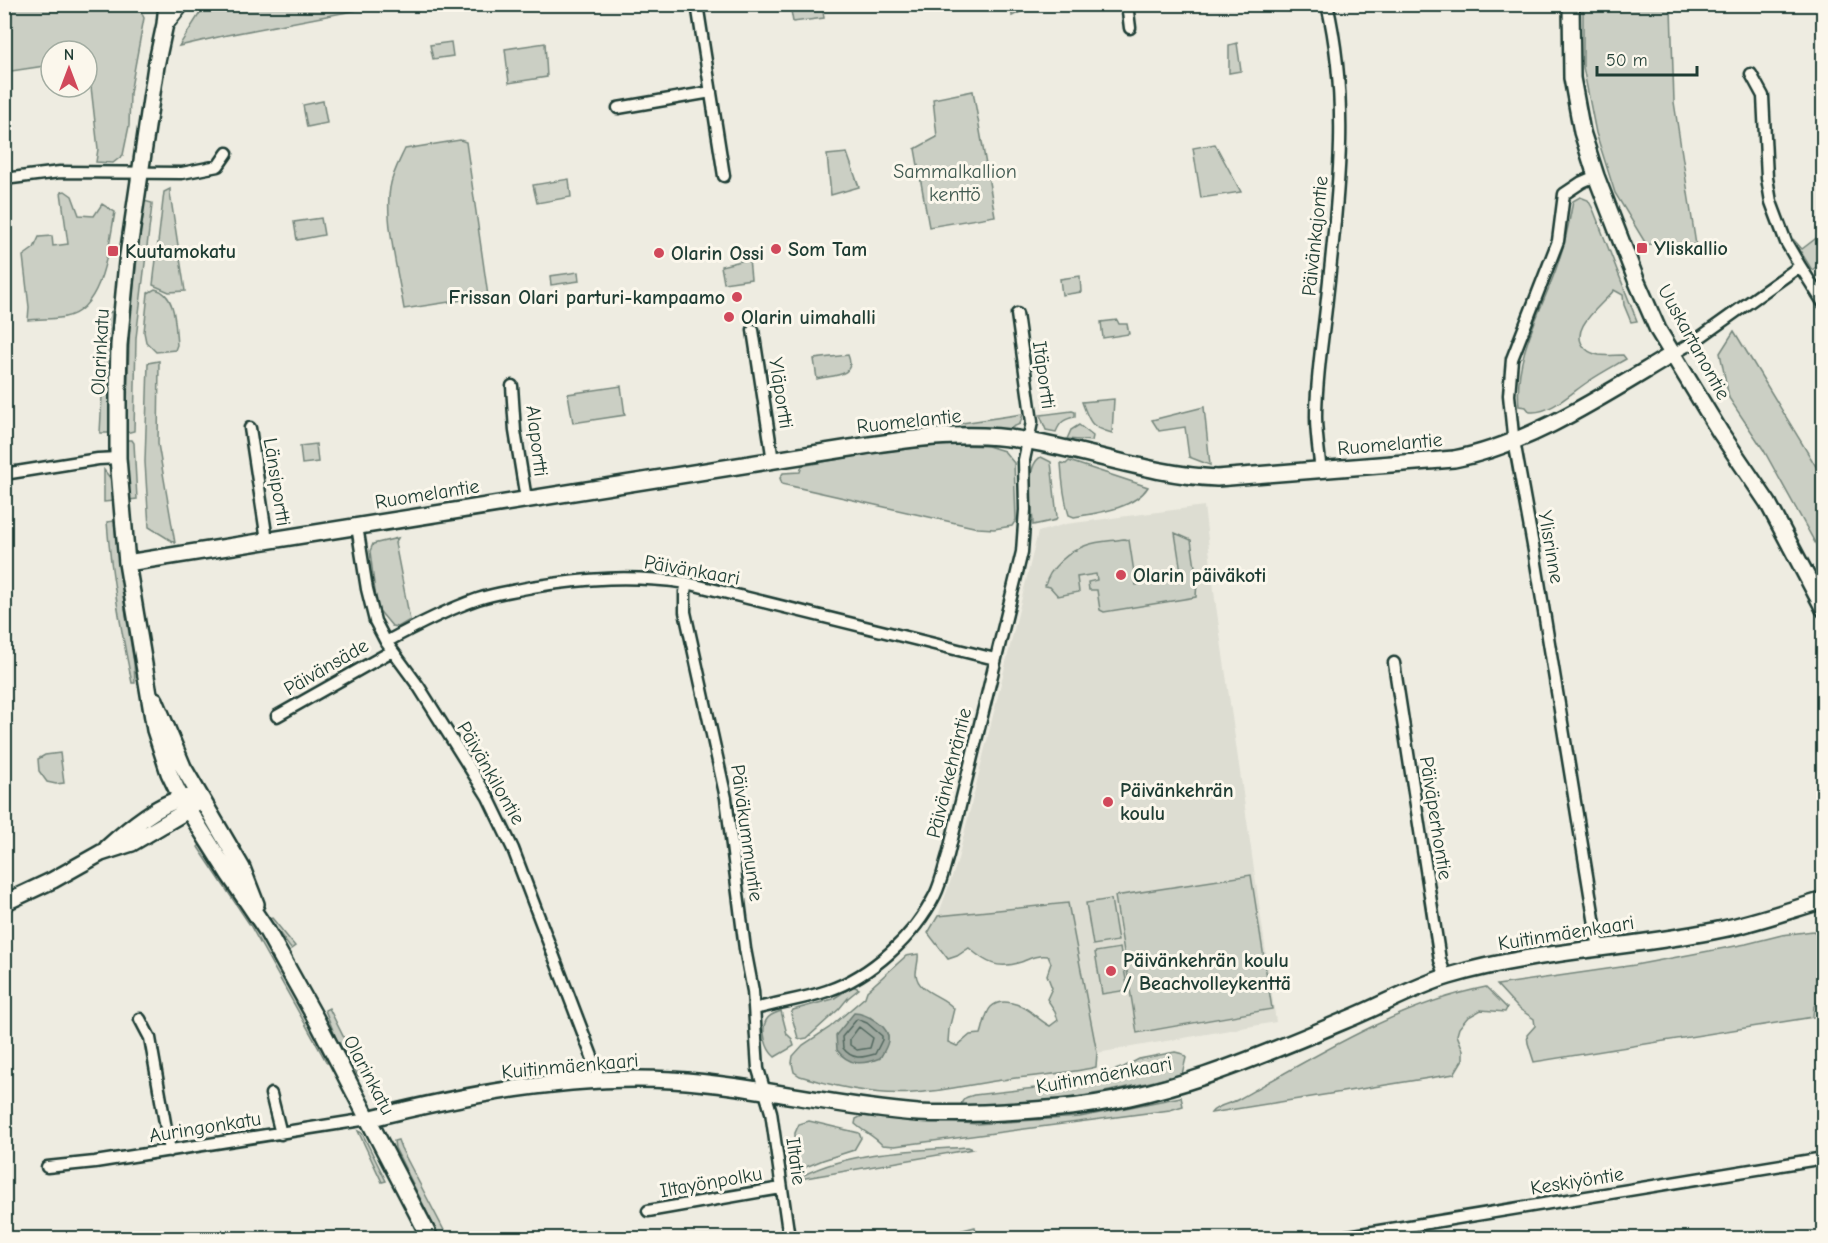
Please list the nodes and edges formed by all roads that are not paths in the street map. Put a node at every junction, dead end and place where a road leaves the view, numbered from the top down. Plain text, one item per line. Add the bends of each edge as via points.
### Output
1 (167, 4) edge
2 (181, 4) edge
3 (697, 4) edge
4 (1127, 4) edge
5 (1327, 4) edge
6 (1571, 4) edge
7 (165, 24) junction
8 (1130, 28) dead end
9 (1751, 74) dead end
10 (711, 92) junction
11 (618, 108) dead end
12 (227, 153) dead end
13 (140, 173) junction
14 (724, 176) dead end
15 (1596, 176) junction
16 (4, 179) edge
17 (1800, 266) junction
18 (1824, 304) edge
19 (1017, 314) dead end
20 (753, 330) dead end
21 (1673, 354) junction
22 (512, 386) dead end
23 (250, 428) dead end
24 (1028, 440) junction
25 (1514, 441) junction
26 (118, 458) junction
27 (773, 461) junction
28 (1321, 471) junction
29 (4, 474) edge
30 (526, 500) junction
31 (357, 526) junction
32 (267, 540) junction
33 (127, 563) junction
34 (687, 583) junction
35 (1824, 609) edge
36 (389, 646) junction
37 (995, 659) junction
38 (1394, 663) dead end
39 (148, 684) junction
40 (278, 716) dead end
41 (199, 797) junction
42 (185, 804) junction
43 (1824, 900) edge
44 (4, 903) edge
45 (267, 931) junction
46 (1599, 949) junction
47 (1446, 977) junction
48 (755, 1009) junction
49 (140, 1019) dead end
50 (598, 1080) junction
51 (763, 1090) junction
52 (271, 1094) dead end
53 (368, 1119) junction
54 (281, 1134) junction
55 (170, 1151) junction
56 (1824, 1158) edge
57 (47, 1167) dead end
58 (781, 1188) junction
59 (648, 1211) dead end
60 (430, 1239) edge
61 (789, 1239) edge
62 (1336, 1239) edge

1 - 7 street, Olarinkatu
2 - 7 street, Olarinkatu
3 - 10 street
4 - 8 street
5 - 28 street, Päivänkajontie via 1340,76 1341,138 1316,415
6 - 15 street, Uuskartanontie via 1572,78 1582,132
7 - 13 street, Olarinkatu
9 - 17 street via 1763,96 1772,202 1786,242
10 - 11 street
10 - 14 street
12 - 13 street via 218,166 182,173
13 - 16 street via 60,172
13 - 26 street, Olarinkatu via 120,345
15 - 21 street, Uuskartanontie via 1637,282
15 - 25 street, Ylisrinne via 1564,194 1558,241 1512,359 1509,395
17 - 18 street
17 - 21 street
19 - 24 street, Itäportti via 1032,410
20 - 27 street, Yläportti
21 - 25 street, Ruomelantie via 1599,398
21 - 35 street, Uuskartanontie via 1768,503
22 - 30 street, Alaportti
23 - 32 street, Länsiportti
24 - 27 street, Ruomelantie via 930,437
24 - 28 street, Ruomelantie via 1197,477
24 - 37 street, Päivänkehräntie via 1023,473 1022,552
25 - 28 street, Ruomelantie via 1454,459
25 - 46 street, Ylisrinne
26 - 29 street
26 - 33 street, Olarinkatu
27 - 30 street, Ruomelantie
30 - 31 street, Ruomelantie
31 - 32 street, Ruomelantie
31 - 36 street, Päivänkilontie via 370,606
32 - 33 street, Ruomelantie
33 - 39 street, Olarinkatu
34 - 36 street, Päivänkaari via 596,578 512,591 479,598 428,620
34 - 37 street, Päivänkaari
34 - 48 street, Päiväkummuntie via 685,612 724,789
36 - 40 street, Päivänsäde
36 - 50 street, Päivänkilontie via 494,807
37 - 48 street, Päivänkehräntie via 948,855 928,906 881,961 855,978 829,990
38 - 47 street, Päiväperhontie via 1440,960
39 - 41 street, Olarinkatu
39 - 42 street, Olarinkatu via 160,749
41 - 42 street
41 - 45 street, Olarinkatu via 242,868
42 - 44 street via 132,843 101,853
42 - 45 street, Olarinkatu
43 - 46 street, Kuitinmäenkaari via 1722,930
45 - 53 street, Olarinkatu
46 - 47 street, Kuitinmäenkaari
47 - 51 street, Kuitinmäenkaari via 1246,1063 1126,1097 1066,1107 917,1113
48 - 51 street, Päiväkummuntie
49 - 55 street via 150,1038
50 - 51 street, Kuitinmäenkaari via 672,1080
50 - 53 street, Kuitinmäenkaari via 495,1093
51 - 58 street, Iltatie via 771,1112
52 - 54 street
53 - 54 street, Auringonkatu
53 - 60 street, Olarinkatu
54 - 55 street, Auringonkatu
55 - 57 street, Auringonkatu
56 - 62 street, Keskiyöntie
58 - 59 street, Iltayönpolku
58 - 61 street, Iltatie

